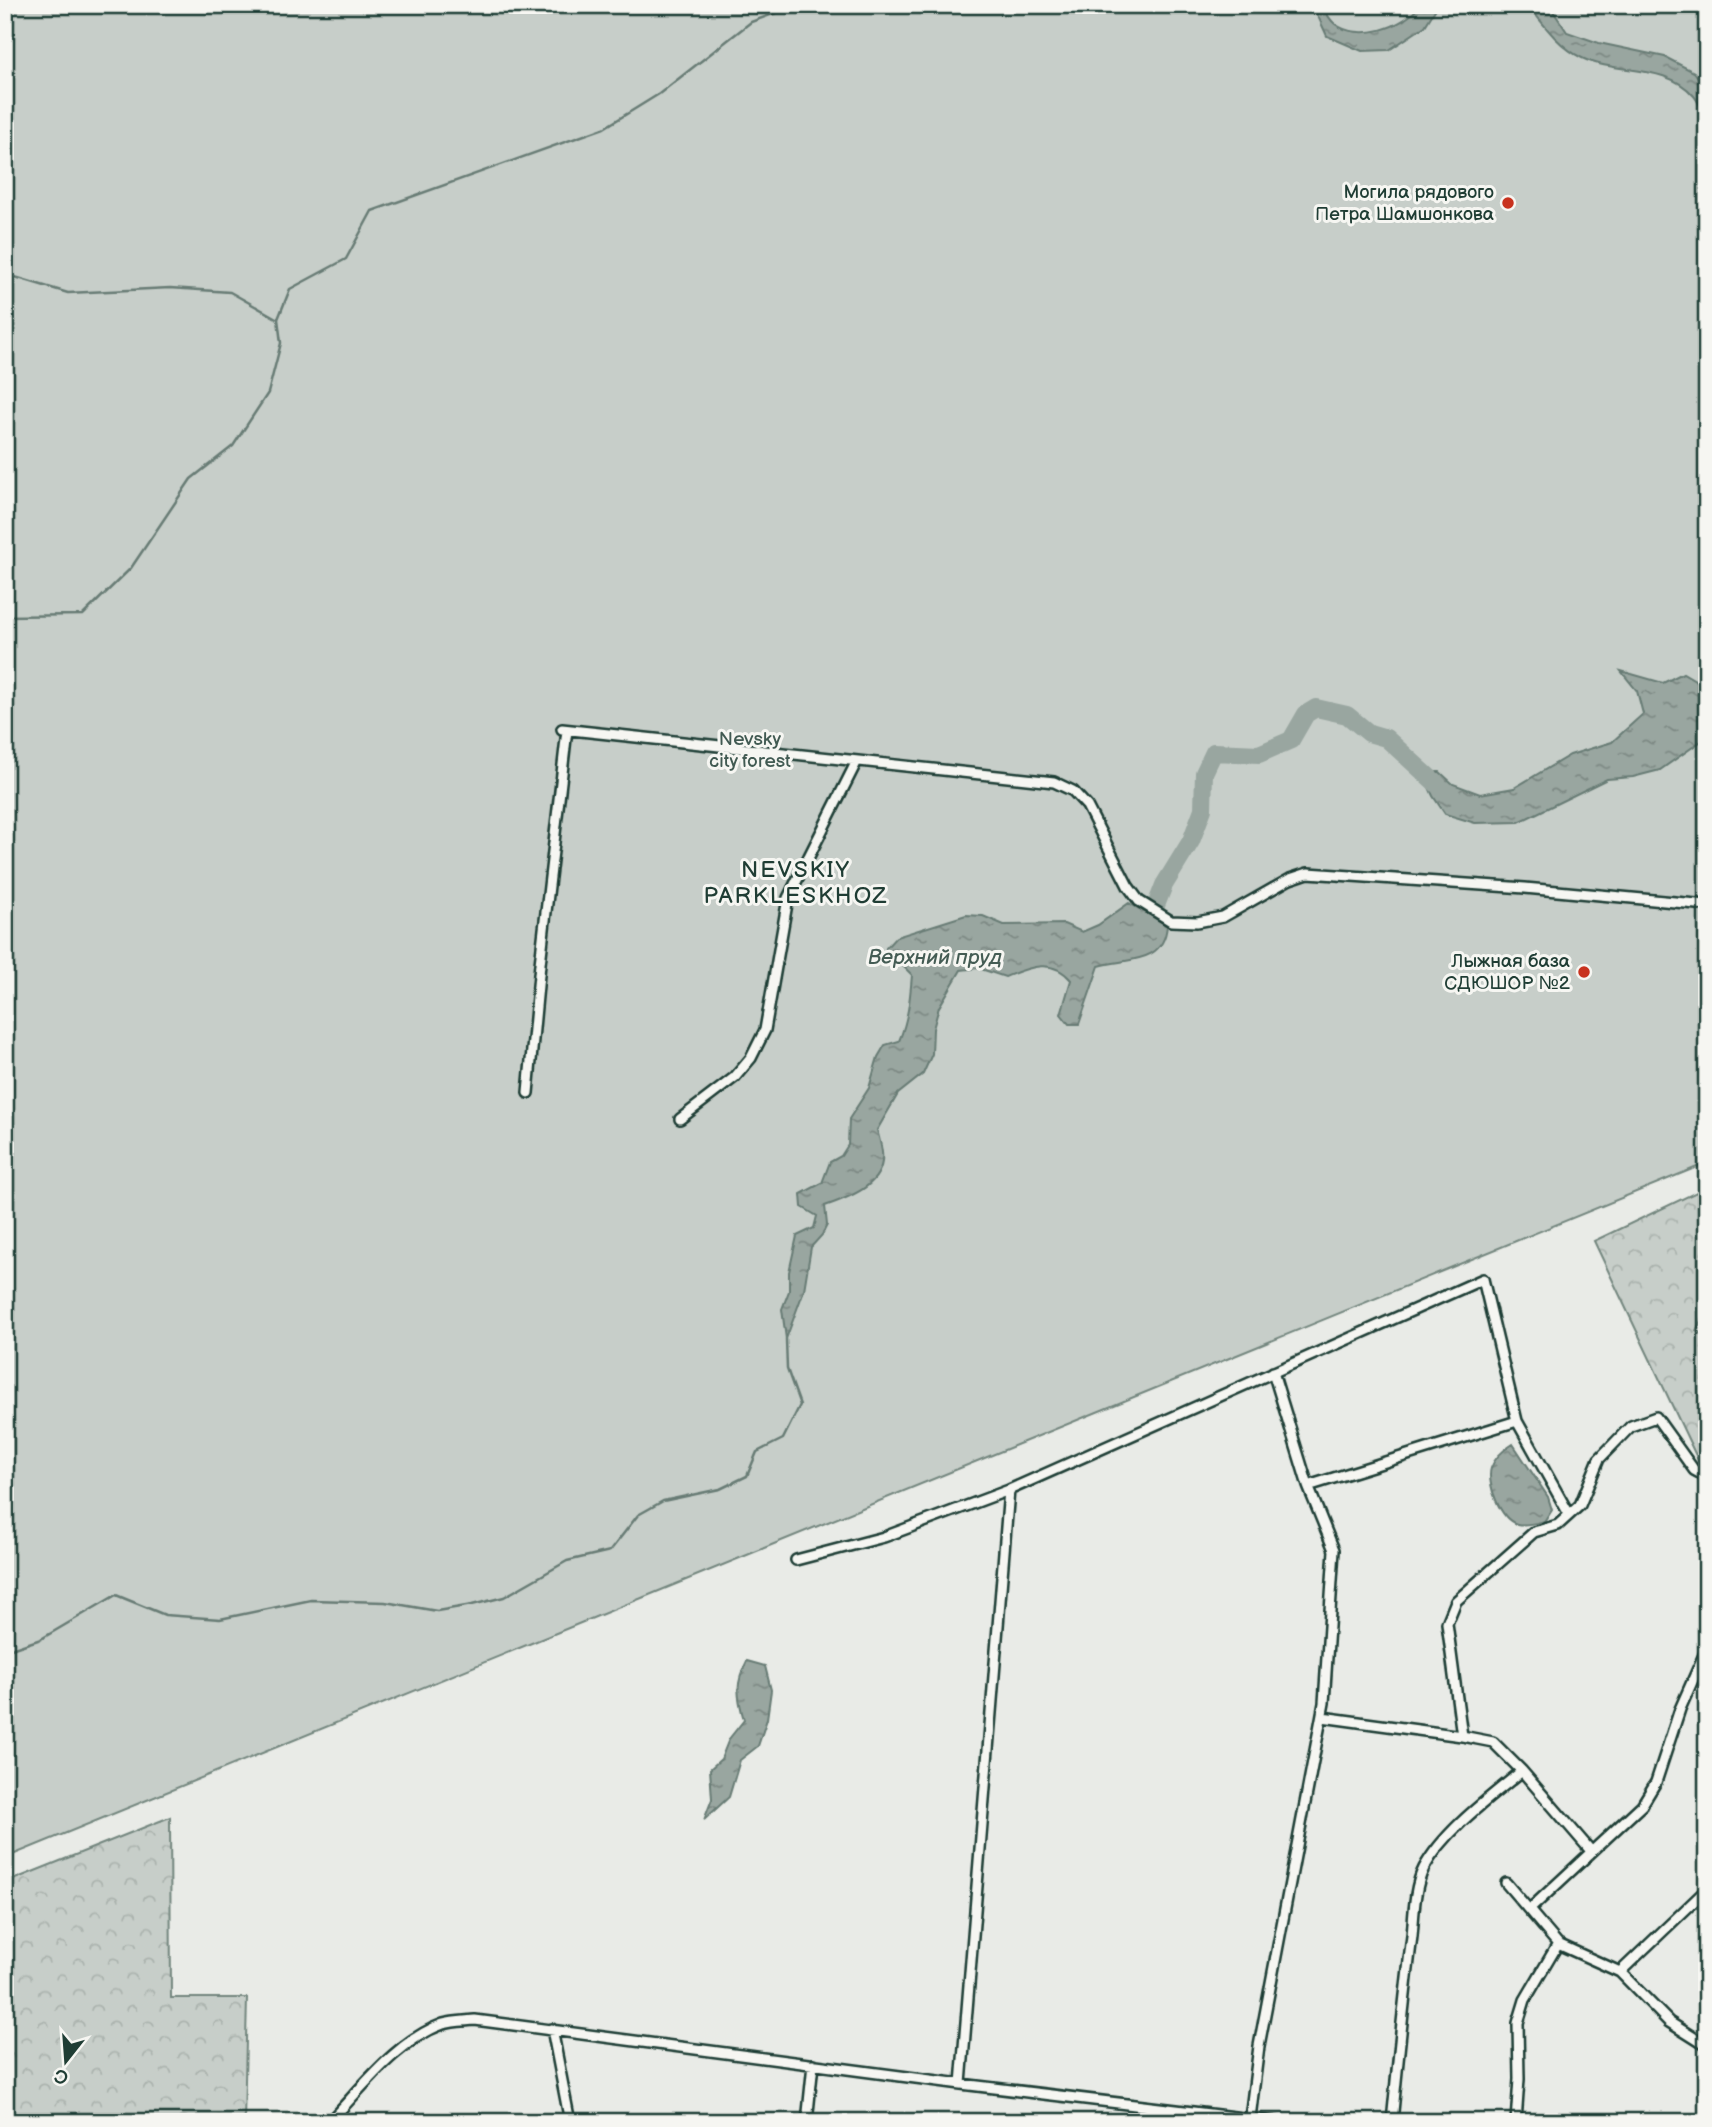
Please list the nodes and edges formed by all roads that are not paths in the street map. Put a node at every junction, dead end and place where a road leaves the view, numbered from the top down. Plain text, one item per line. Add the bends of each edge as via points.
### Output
1 (857, 761) junction
2 (1707, 905) edge
3 (528, 1093) dead end
4 (680, 1119) dead end
5 (1273, 1372) junction
6 (1517, 1421) junction
7 (1707, 1477) edge
8 (1308, 1486) junction
9 (1009, 1490) junction
10 (1569, 1514) junction
11 (796, 1560) dead end
12 (1707, 1648) edge
13 (1322, 1717) junction
14 (1462, 1736) junction
15 (1522, 1771) junction
16 (1591, 1851) junction
17 (1506, 1883) dead end
18 (1707, 1889) edge
19 (1529, 1910) junction
20 (1558, 1944) junction
21 (1620, 1972) junction
22 (552, 2029) junction
23 (1707, 2046) edge
24 (813, 2064) junction
25 (961, 2084) junction
26 (1250, 2119) junction
27 (329, 2122) edge
28 (570, 2122) edge
29 (807, 2122) edge
30 (1276, 2122) edge
31 (1392, 2122) edge
32 (1516, 2122) edge

1 - 2 street via 1054,782 1073,791 1087,806 1139,901 1171,920 1223,917 1290,878 1308,873
1 - 3 street via 564,730
1 - 4 street via 788,898 765,1030 735,1077
5 - 6 street via 1483,1279
5 - 8 street
5 - 9 street
6 - 8 street
6 - 10 street
7 - 10 street via 1694,1470 1656,1417 1631,1426 1599,1460 1580,1505
8 - 13 street via 1334,1550
9 - 11 street via 884,1537
9 - 25 street
10 - 14 street via 1558,1525 1534,1532 1456,1601 1447,1623
12 - 16 street via 1656,1782 1642,1805
13 - 14 street
13 - 26 street via 1259,2046
14 - 15 street via 1493,1742
15 - 16 street
15 - 31 street via 1473,1812 1422,1871
16 - 19 street
17 - 19 street
18 - 21 street
19 - 20 street
20 - 21 street
20 - 32 street via 1525,2000 1518,2023
21 - 23 street via 1669,2022
22 - 24 street
22 - 27 street via 475,2020 446,2023 399,2049
22 - 28 street
24 - 25 street
24 - 29 street
25 - 26 street
26 - 30 street

